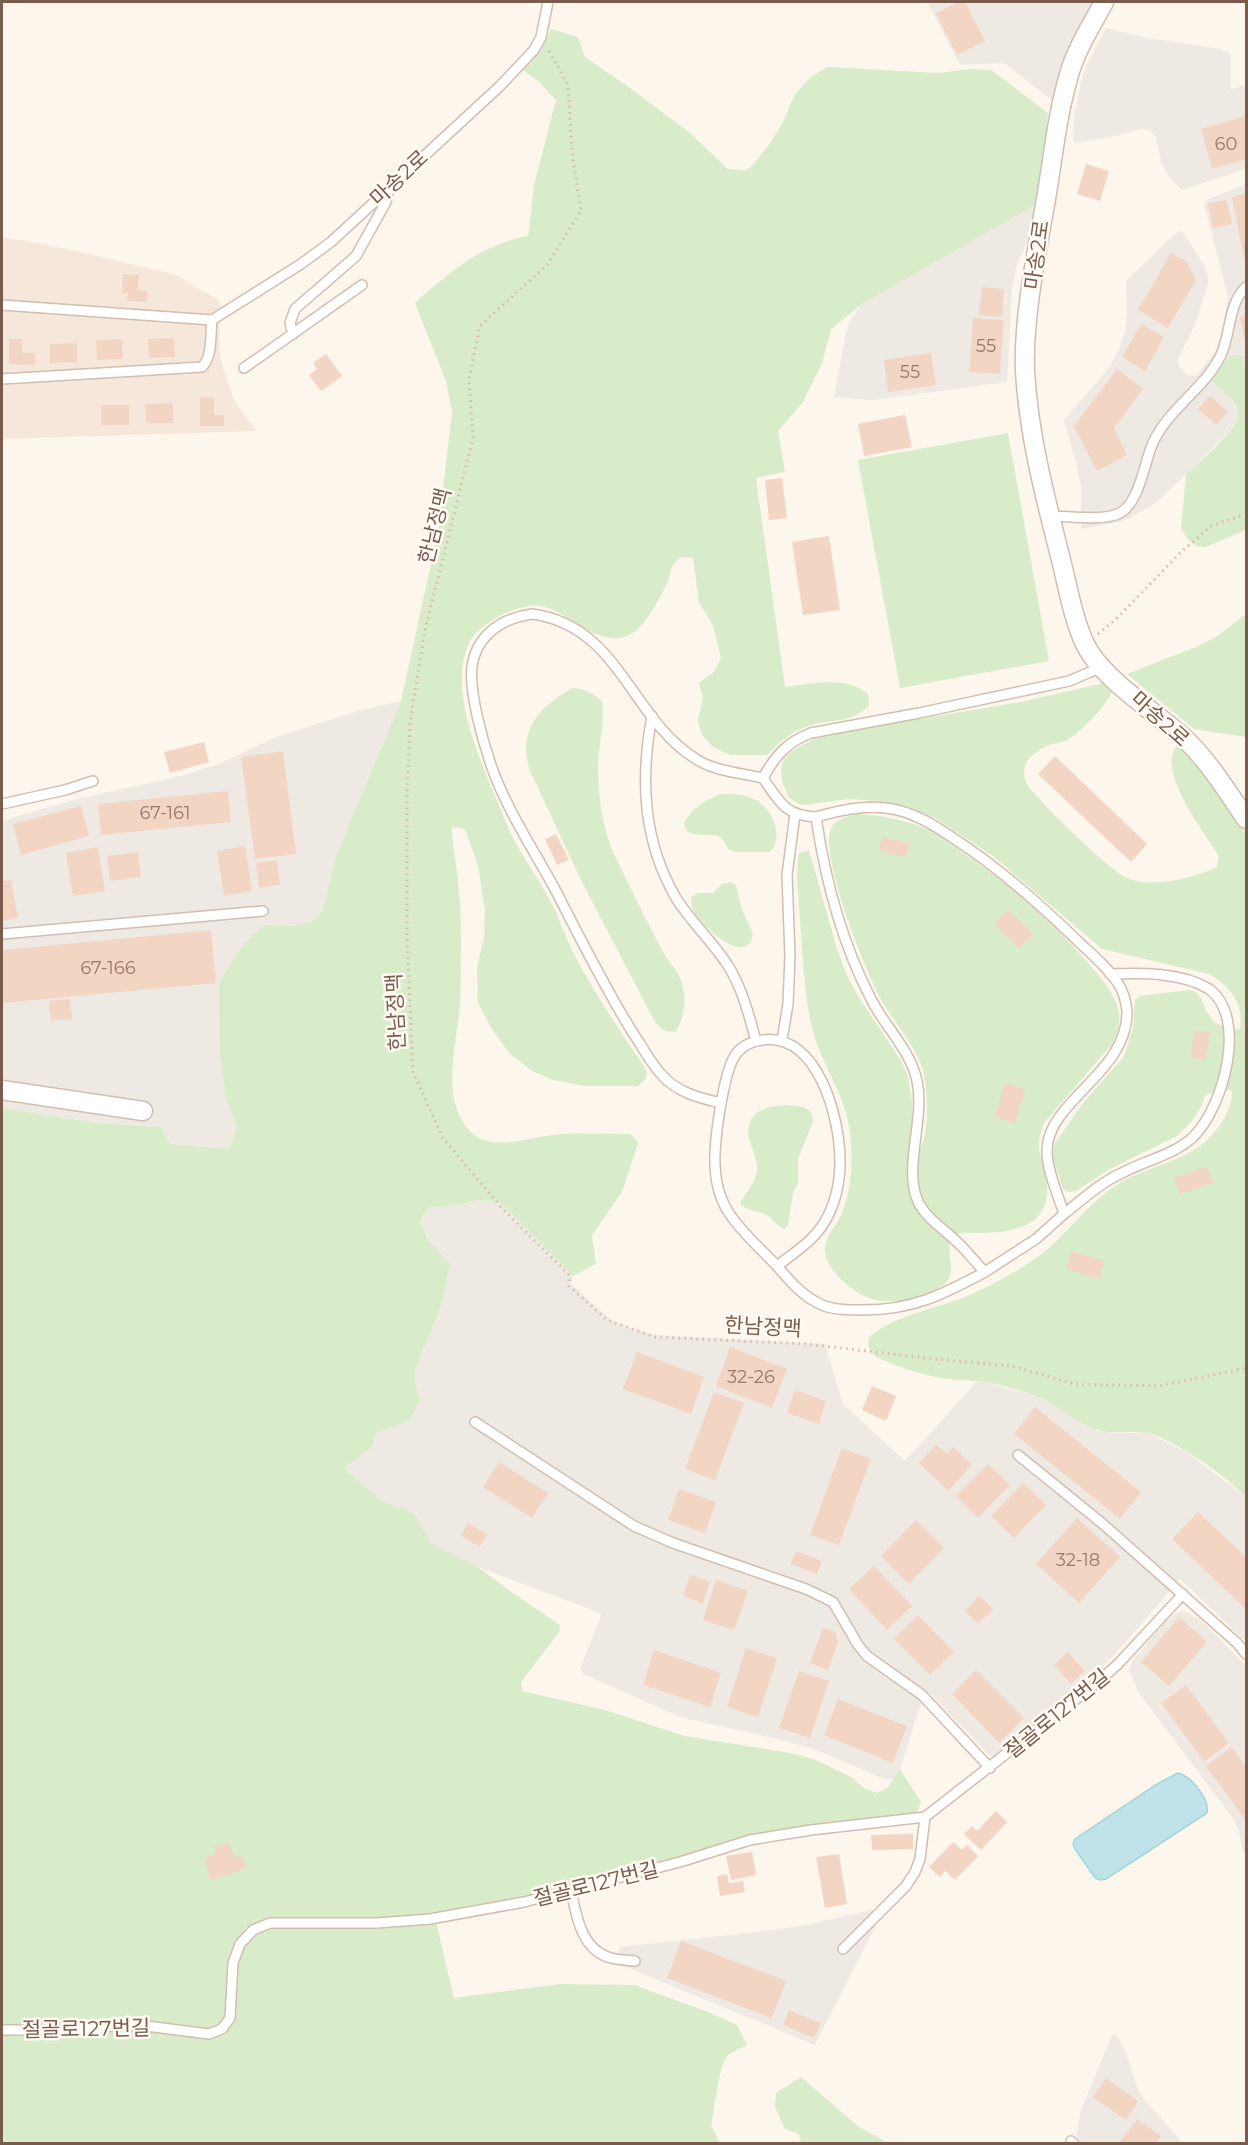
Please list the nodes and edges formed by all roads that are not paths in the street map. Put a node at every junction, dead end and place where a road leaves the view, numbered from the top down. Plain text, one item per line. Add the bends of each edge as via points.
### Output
1 (548, 2) edge
2 (1104, 2) edge
3 (389, 188) junction
4 (362, 285) dead end
5 (1246, 287) edge
6 (2, 305) edge
7 (212, 320) junction
8 (293, 334) junction
9 (244, 368) dead end
10 (2, 379) edge
11 (1050, 516) junction
12 (1102, 667) junction
13 (652, 716) junction
14 (763, 778) junction
15 (93, 781) dead end
16 (2, 804) edge
17 (795, 814) junction
18 (816, 817) junction
19 (1246, 819) edge
20 (263, 911) dead end
21 (2, 934) edge
22 (1110, 974) junction
23 (783, 1040) junction
24 (756, 1041) junction
25 (2, 1090) edge
26 (721, 1103) junction
27 (143, 1111) dead end
28 (1064, 1214) junction
29 (777, 1266) junction
30 (985, 1272) junction
31 (475, 1422) dead end
32 (1018, 1455) dead end
33 (1183, 1594) junction
34 (1246, 1654) edge
35 (990, 1768) junction
36 (925, 1817) junction
37 (571, 1890) junction
38 (843, 1949) dead end
39 (635, 1961) dead end
40 (2, 2030) edge

1 - 3 lane, 마송2로 via 541,37 534,50
2 - 11 street, 마송2로 via 1069,73 1029,313 1027,397
3 - 7 lane, 마송2로 via 331,242
3 - 8 lane via 383,208 356,256 295,309 290,323
4 - 8 lane
5 - 11 lane via 1237,299 1221,355 1201,384 1163,424 1127,508 1106,516
6 - 7 lane
7 - 10 lane via 209,353 202,367
8 - 9 lane
11 - 12 street, 마송2로 via 1085,644
12 - 14 lane via 1059,683 811,733 784,748
12 - 19 street, 마송2로 via 1185,738
13 - 14 lane via 695,759
13 - 24 lane via 644,772 648,828 654,850 678,900 732,973
13 - 26 lane via 603,649 555,619 532,614 505,621 491,630 476,654 472,680 480,728 493,769 606,988 661,1074 684,1092
14 - 17 lane via 781,803
15 - 16 lane
17 - 18 lane
17 - 23 lane via 787,875 790,956
18 - 22 lane via 841,810 882,808 921,818 997,868 1059,922
18 - 30 lane via 820,846 850,953 872,1002 904,1049 918,1082 914,1166 917,1200
20 - 21 lane
22 - 28 lane via 1125,998 1124,1033 1108,1063 1069,1105 1047,1140 1048,1162
22 - 28 lane via 1178,978 1196,982 1218,996 1230,1020 1227,1077 1209,1117 1193,1137 1108,1179
23 - 24 lane
23 - 29 lane via 804,1054 823,1085 836,1122 840,1161 834,1201 825,1222 816,1235
24 - 26 lane via 742,1047 734,1057
25 - 27 street
26 - 29 lane via 715,1136 716,1178 721,1197 741,1228
28 - 30 lane via 1036,1239
29 - 30 lane via 797,1288 820,1304 853,1310 923,1302
31 - 35 lane via 634,1526 833,1602 867,1656 922,1695
32 - 33 lane
33 - 34 lane
33 - 35 lane, 절골로127번길 via 1118,1664
35 - 36 lane, 절골로127번길
36 - 37 lane, 절골로127번길 via 750,1840
36 - 38 lane via 915,1872
37 - 39 lane via 576,1915 589,1944 610,1958
37 - 40 lane, 절골로127번길 via 430,1919 270,1923 253,1930 240,1944 233,1963 230,2018 222,2029 209,2034 118,2025 67,2031

